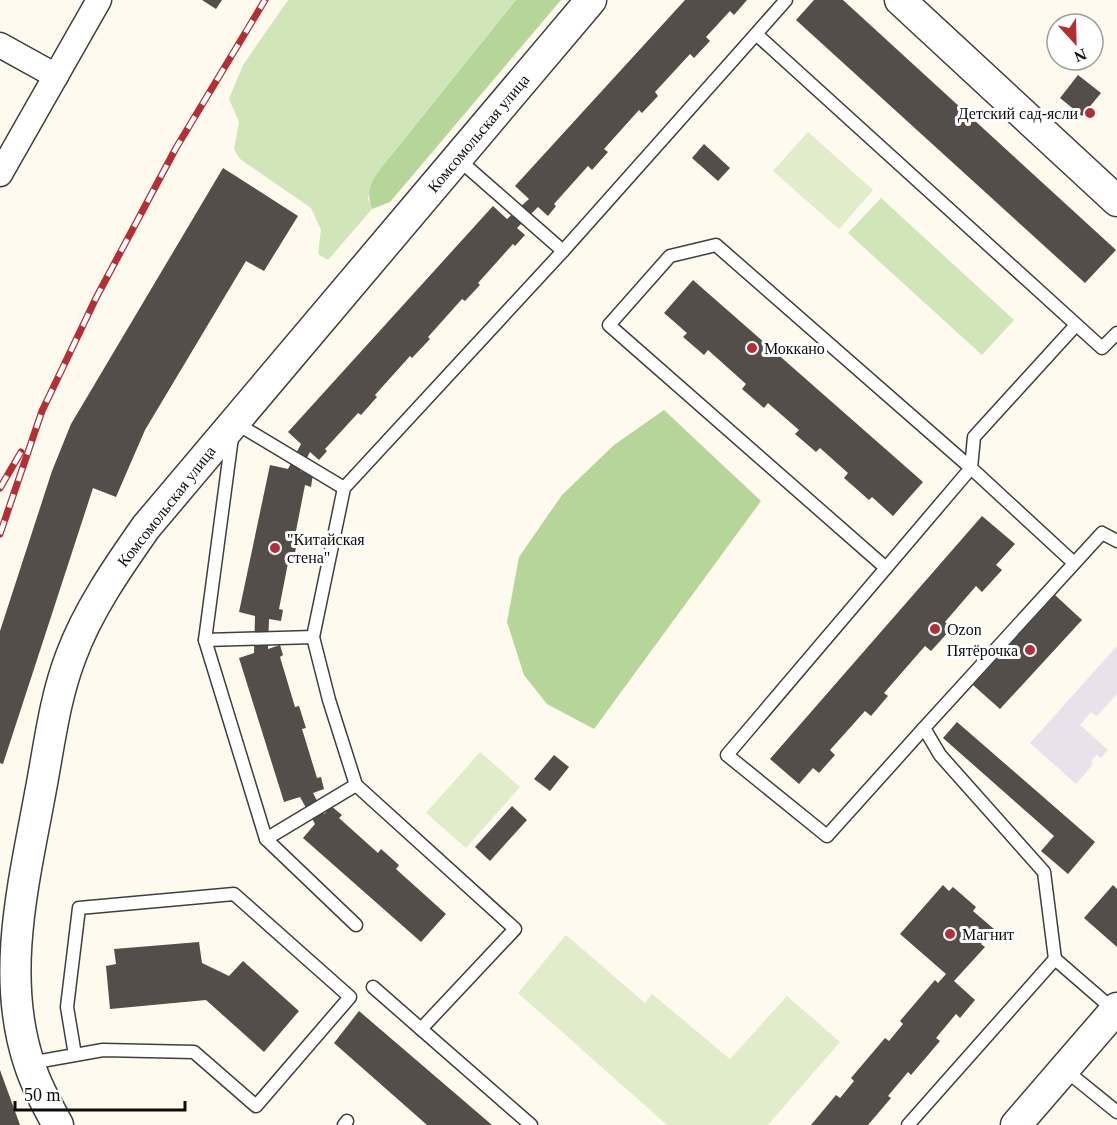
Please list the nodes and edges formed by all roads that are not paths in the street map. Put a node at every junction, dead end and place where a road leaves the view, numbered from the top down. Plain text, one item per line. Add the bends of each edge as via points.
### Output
1 (99, 0) edge
2 (591, 0) edge
3 (786, 0) edge
4 (900, 0) edge
5 (756, 34) junction
6 (0, 45) edge
7 (56, 76) junction
8 (457, 159) junction
9 (0, 174) edge
10 (1117, 201) edge
11 (563, 251) junction
12 (1076, 325) junction
13 (1117, 333) edge
14 (234, 422) junction
15 (971, 468) junction
16 (344, 488) junction
17 (1102, 533) junction
18 (1117, 541) edge
19 (1117, 546) edge
20 (1074, 563) junction
21 (886, 568) junction
22 (313, 637) junction
23 (205, 640) junction
24 (924, 728) junction
25 (356, 785) junction
26 (266, 839) junction
27 (356, 925) dead end
28 (1055, 959) junction
29 (373, 987) dead end
30 (1116, 1010) edge
31 (421, 1029) junction
32 (75, 1055) junction
33 (29, 1063) junction
34 (1064, 1069) junction
35 (1117, 1112) edge
36 (58, 1125) edge
37 (531, 1125) edge
38 (908, 1125) edge
39 (1016, 1125) edge

1 - 7 street
2 - 8 street, Комсомольская улица
3 - 5 lane
4 - 10 street
5 - 11 lane
5 - 12 lane
6 - 7 street
7 - 9 street
8 - 11 lane
8 - 14 street, Комсомольская улица
11 - 16 lane
12 - 13 lane via 1102,348
12 - 15 lane via 974,437
14 - 16 lane
14 - 23 lane
14 - 33 street, Комсомольская улица via 120,564 64,672 18,925 16,994
15 - 20 lane
15 - 21 lane
15 - 21 lane via 716,245 670,256 609,325
16 - 22 lane
17 - 18 lane
17 - 19 lane
17 - 20 lane
20 - 24 lane
21 - 24 lane via 727,755 827,836
22 - 23 lane
22 - 25 lane
23 - 26 lane
24 - 28 lane via 940,755 1044,872
25 - 26 lane
25 - 31 lane via 514,929
26 - 27 lane
28 - 30 lane
28 - 38 lane
29 - 31 lane
30 - 34 street
31 - 37 lane
32 - 32 lane via 103,1050 194,1052 256,1106 350,997 234,894 79,908 67,1007
32 - 33 lane
33 - 36 street, Комсомольская улица
34 - 35 lane
34 - 39 street

